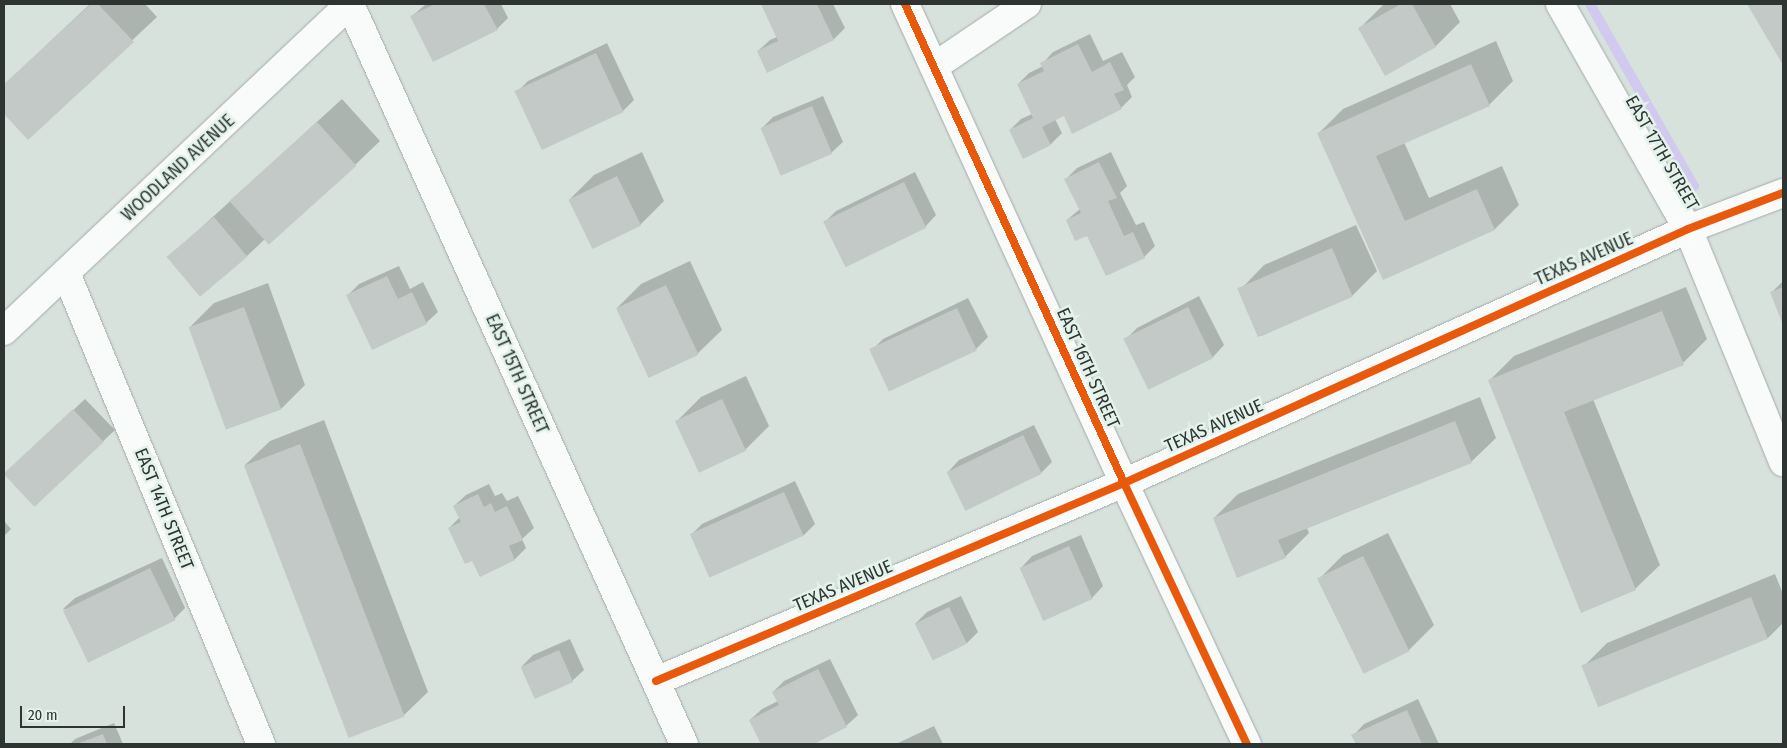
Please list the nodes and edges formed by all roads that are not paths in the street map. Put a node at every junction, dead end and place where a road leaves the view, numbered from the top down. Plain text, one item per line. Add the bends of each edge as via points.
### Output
1 (350, 4) edge
2 (905, 4) edge
3 (1027, 4) edge
4 (1560, 4) edge
5 (936, 66) junction
6 (1783, 193) edge
7 (1688, 228) junction
8 (66, 274) junction
9 (4, 331) edge
10 (1783, 462) edge
11 (1124, 483) junction
12 (656, 682) junction
13 (261, 744) edge
14 (684, 744) edge
15 (1247, 744) edge

1 - 8 street, WOODLAND AVENUE
1 - 12 street, EAST 15TH STREET
2 - 5 street, EAST 16TH STREET
3 - 5 street
4 - 7 street, EAST 17TH STREET
5 - 11 street, EAST 16TH STREET
6 - 7 street, TEXAS AVENUE
7 - 10 street, EAST 17TH STREET
7 - 11 street, TEXAS AVENUE
8 - 9 street, WOODLAND AVENUE
8 - 13 street, EAST 14TH STREET
11 - 12 street, TEXAS AVENUE
11 - 15 street, EAST 16TH STREET
12 - 14 street, EAST 15TH STREET

